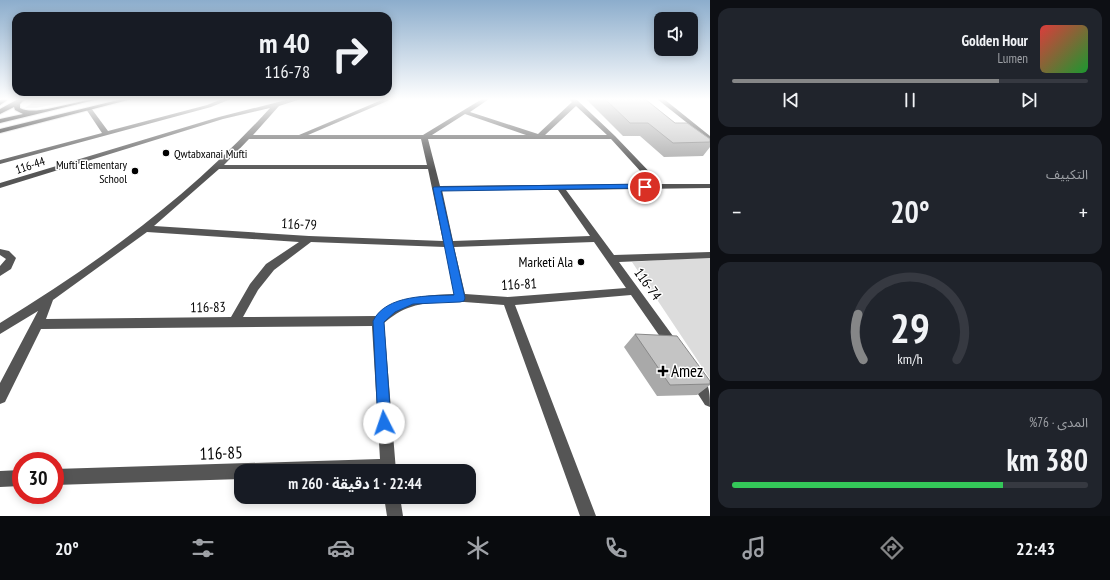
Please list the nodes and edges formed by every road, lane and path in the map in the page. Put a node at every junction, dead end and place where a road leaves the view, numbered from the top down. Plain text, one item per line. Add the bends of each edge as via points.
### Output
1 (30, 123) edge
2 (99, 123) edge
3 (157, 123) edge
4 (183, 123) edge
5 (261, 123) edge
6 (331, 123) edge
7 (446, 123) edge
8 (497, 123) edge
9 (552, 123) edge
10 (598, 123) edge
11 (691, 123) edge
12 (0, 130) edge
13 (106, 133) junction
14 (249, 137) junction
15 (297, 137) junction
16 (424, 137) junction
17 (539, 137) junction
18 (613, 137) junction
19 (710, 138) edge
20 (0, 162) edge
21 (217, 167) junction
22 (432, 167) junction
23 (0, 186) edge
24 (710, 186) edge
25 (560, 187) junction
26 (659, 187) junction
27 (437, 188) junction
28 (147, 229) junction
29 (308, 239) junction
30 (598, 239) junction
31 (449, 244) junction
32 (5, 253) edge
33 (710, 255) edge
34 (612, 259) junction
35 (0, 272) edge
36 (635, 291) junction
37 (460, 298) junction
38 (48, 299) junction
39 (508, 300) junction
40 (378, 321) junction
41 (234, 322) junction
42 (38, 324) junction
43 (0, 329) edge
44 (680, 356) edge
45 (689, 369) edge
46 (0, 397) edge
47 (710, 400) edge
48 (388, 464) edge
49 (234, 473) edge
50 (64, 477) edge
51 (12, 478) edge
52 (0, 479) edge
53 (393, 504) edge
54 (395, 516) edge
55 (588, 516) edge

1 - 12 main road
2 - 13 street
3 - 13 street
4 - 23 street, 116-44
5 - 14 street
6 - 15 street
7 - 16 street
8 - 17 street
9 - 17 street
10 - 18 street
11 - 19 street
13 - 20 street
14 - 15 street
14 - 21 street
15 - 16 street
16 - 17 street
16 - 22 street
17 - 18 street
18 - 26 street
21 - 22 street
21 - 28 street
22 - 27 street
24 - 26 street
25 - 26 street
25 - 27 street
25 - 30 street, 116-74
27 - 31 street
28 - 29 street, 116-79
28 - 38 street
29 - 31 street, 116-79
29 - 41 street via 270,266 254,287
30 - 31 street, 116-79
30 - 34 street, 116-74
31 - 37 street
32 - 35 street via 10,261
33 - 34 street
34 - 36 street, 116-74
36 - 39 street, 116-81
36 - 44 street, 116-74
37 - 39 street, 116-81
37 - 40 street, 116-81 via 412,300 391,309
38 - 42 street
38 - 43 street
39 - 55 street
40 - 41 street, 116-83
40 - 48 street
41 - 42 street, 116-83
42 - 46 street
45 - 47 street
49 - 50 street, 116-85
51 - 52 street
53 - 54 street

